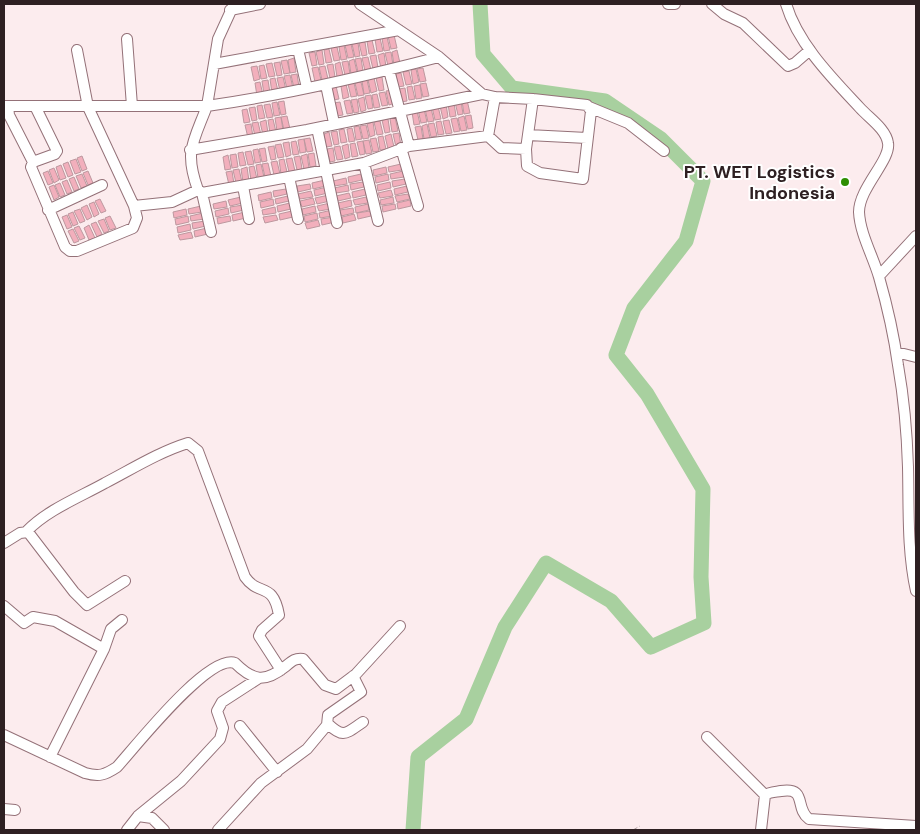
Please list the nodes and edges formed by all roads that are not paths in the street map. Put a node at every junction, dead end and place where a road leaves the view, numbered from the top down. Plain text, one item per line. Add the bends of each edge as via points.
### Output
1 (260, 4) edge
2 (360, 4) edge
3 (668, 4) edge
4 (675, 4) edge
5 (712, 4) edge
6 (786, 4) edge
7 (232, 7) edge
8 (400, 30) junction
9 (127, 39) dead end
10 (298, 49) junction
11 (78, 50) dead end
12 (810, 50) junction
13 (439, 57) junction
14 (214, 64) junction
15 (390, 70) junction
16 (326, 84) junction
17 (307, 88) junction
18 (482, 94) junction
19 (495, 97) junction
20 (533, 98) junction
21 (6, 106) edge
22 (35, 106) junction
23 (132, 106) junction
24 (207, 106) junction
25 (88, 107) junction
26 (589, 107) junction
27 (400, 110) junction
28 (334, 123) junction
29 (317, 128) junction
30 (528, 135) junction
31 (488, 136) junction
32 (587, 138) junction
33 (405, 147) junction
34 (190, 150) junction
35 (526, 150) junction
36 (664, 151) dead end
37 (33, 162) junction
38 (364, 163) junction
39 (325, 170) junction
40 (289, 178) junction
41 (102, 185) dead end
42 (244, 186) junction
43 (200, 192) junction
44 (134, 206) junction
45 (418, 206) dead end
46 (48, 210) junction
47 (249, 219) dead end
48 (298, 219) dead end
49 (378, 221) dead end
50 (337, 223) dead end
51 (211, 232) dead end
52 (916, 236) edge
53 (879, 276) junction
54 (896, 352) junction
55 (916, 358) edge
56 (26, 531) junction
57 (4, 543) edge
58 (912, 543) edge
59 (125, 581) dead end
60 (916, 591) edge
61 (4, 606) edge
62 (122, 620) dead end
63 (400, 626) dead end
64 (104, 649) junction
65 (281, 670) junction
66 (353, 676) junction
67 (259, 678) junction
68 (362, 722) dead end
69 (328, 724) junction
70 (240, 726) dead end
71 (4, 735) edge
72 (707, 737) dead end
73 (50, 757) junction
74 (277, 772) junction
75 (765, 795) junction
76 (4, 809) edge
77 (15, 810) dead end
78 (138, 816) junction
79 (916, 826) edge
80 (127, 830) edge
81 (164, 830) edge
82 (218, 830) edge
83 (761, 830) edge

1 - 7 street
2 - 8 street
3 - 4 street
5 - 12 street via 743,23 788,66
6 - 12 street
7 - 14 street via 219,32
8 - 10 street
8 - 13 street
9 - 23 street
10 - 14 street
10 - 17 street
11 - 25 street
12 - 53 street via 887,139 886,154 866,188 859,211
13 - 15 street
13 - 18 street
14 - 24 street
15 - 16 street
15 - 27 street
16 - 17 street
16 - 28 street
17 - 24 street
18 - 19 street
18 - 27 street
19 - 20 street
19 - 31 street
20 - 26 street via 584,103
20 - 30 street
21 - 22 street
21 - 37 street
22 - 25 street
22 - 37 street via 57,151
23 - 24 street
23 - 25 street
24 - 34 street
25 - 44 street
26 - 32 street
26 - 36 street via 630,124
27 - 28 street
27 - 33 street
28 - 29 street
29 - 34 street
29 - 39 street
30 - 32 street
30 - 35 street
31 - 33 street
31 - 35 street via 501,148
32 - 35 street via 585,174 581,179 540,173 529,168
33 - 38 street
33 - 45 street
34 - 43 street via 191,170
37 - 46 street via 31,167
38 - 39 street
38 - 49 street
39 - 40 street
39 - 50 street
40 - 42 street
40 - 48 street
41 - 46 street
42 - 43 street
42 - 47 street
43 - 44 street via 172,202
43 - 51 street
44 - 46 street via 138,218 133,228 73,251 65,247
52 - 53 street
53 - 54 street
54 - 55 street
54 - 58 street via 906,427
56 - 57 street
56 - 59 street via 85,604
56 - 65 street via 71,502 158,456 188,443 192,445 198,451 245,577 250,585 269,592 277,603 279,615 262,630 260,636
58 - 60 street
61 - 64 street via 24,623 33,617 55,621
62 - 64 street via 111,628
63 - 66 street
64 - 73 street
65 - 66 street via 294,660 303,659 333,689
65 - 67 street
66 - 69 street via 362,692 328,716
67 - 73 street via 248,675 230,661 211,669 196,680 117,767 103,776 85,773
67 - 78 street via 222,702 217,711 223,728 220,739 181,781
68 - 69 street via 343,734
69 - 74 street via 307,750
70 - 74 street
71 - 73 street
72 - 75 street
74 - 82 street via 261,783
75 - 79 street via 768,792 794,791 805,815 812,819
75 - 83 street
76 - 77 street
78 - 80 street
78 - 81 street via 152,818

